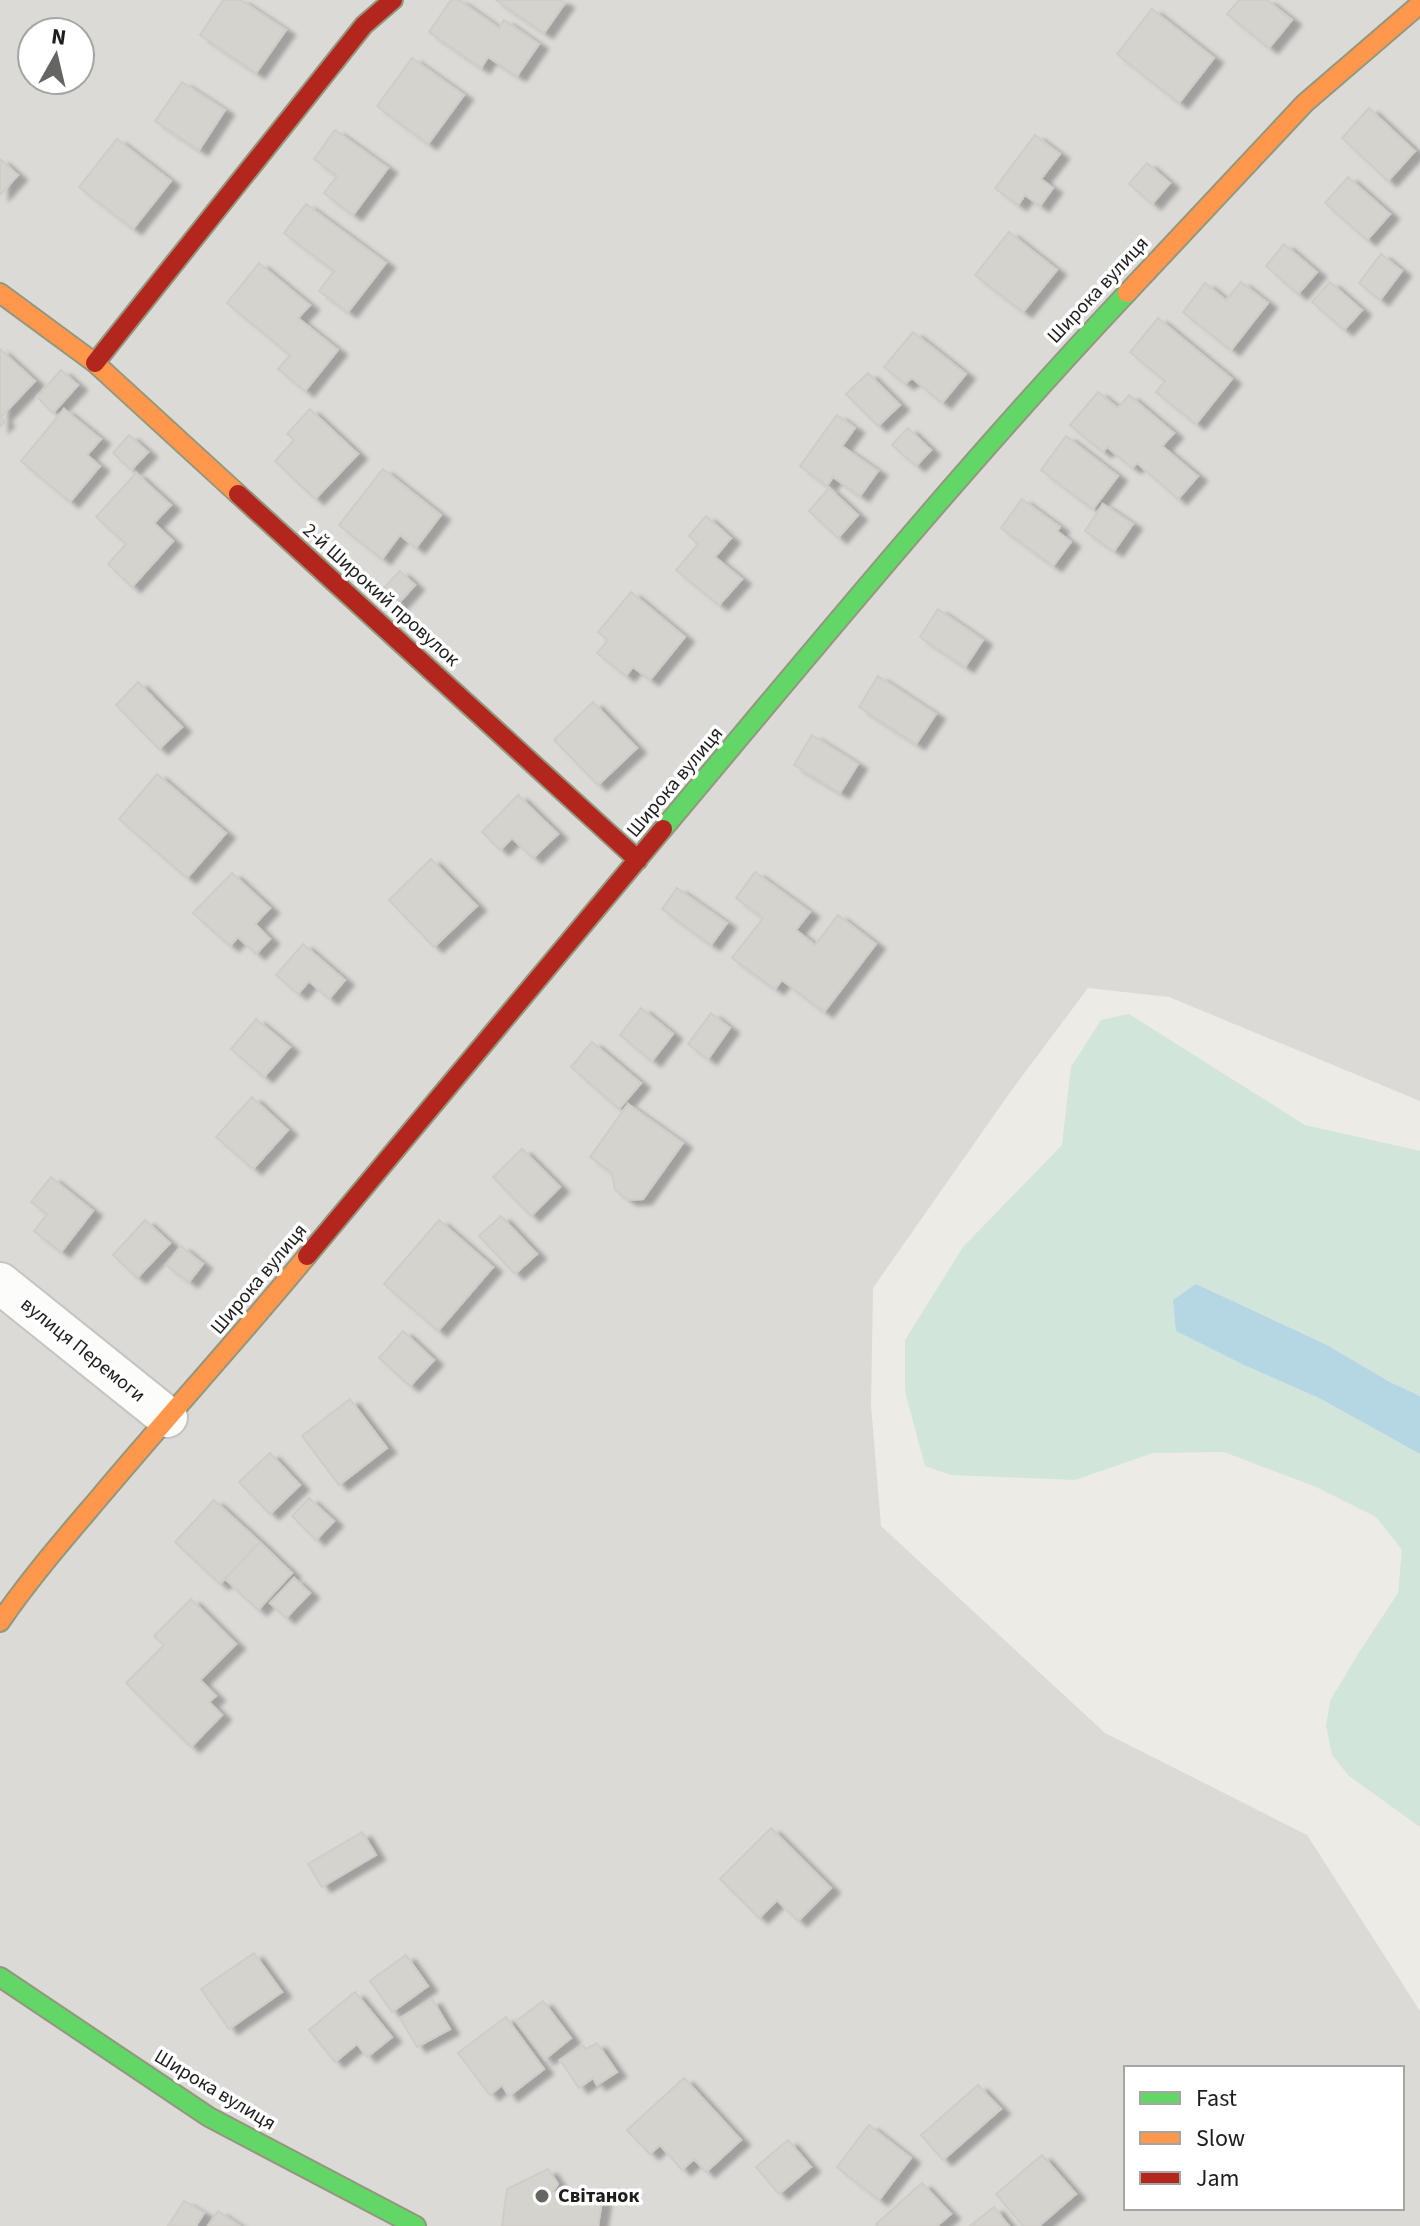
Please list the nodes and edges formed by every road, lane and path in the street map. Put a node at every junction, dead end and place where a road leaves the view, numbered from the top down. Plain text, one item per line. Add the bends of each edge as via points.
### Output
1 (393, 0) edge
2 (1420, 4) edge
3 (0, 293) edge
4 (95, 363) junction
5 (638, 860) junction
6 (0, 1283) edge
7 (167, 1417) junction
8 (0, 1622) edge
9 (0, 1977) edge
10 (416, 2226) edge

1 - 4 street via 364,25
2 - 5 street, Широка вулиця via 1305,103 1044,381
3 - 4 street, 2-й Широкий провулок
4 - 5 street, 2-й Широкий провулок
5 - 7 street, Широка вулиця
6 - 7 street, вулиця Перемоги
7 - 8 street, Широка вулиця
9 - 10 street, Широка вулиця via 209,2117

